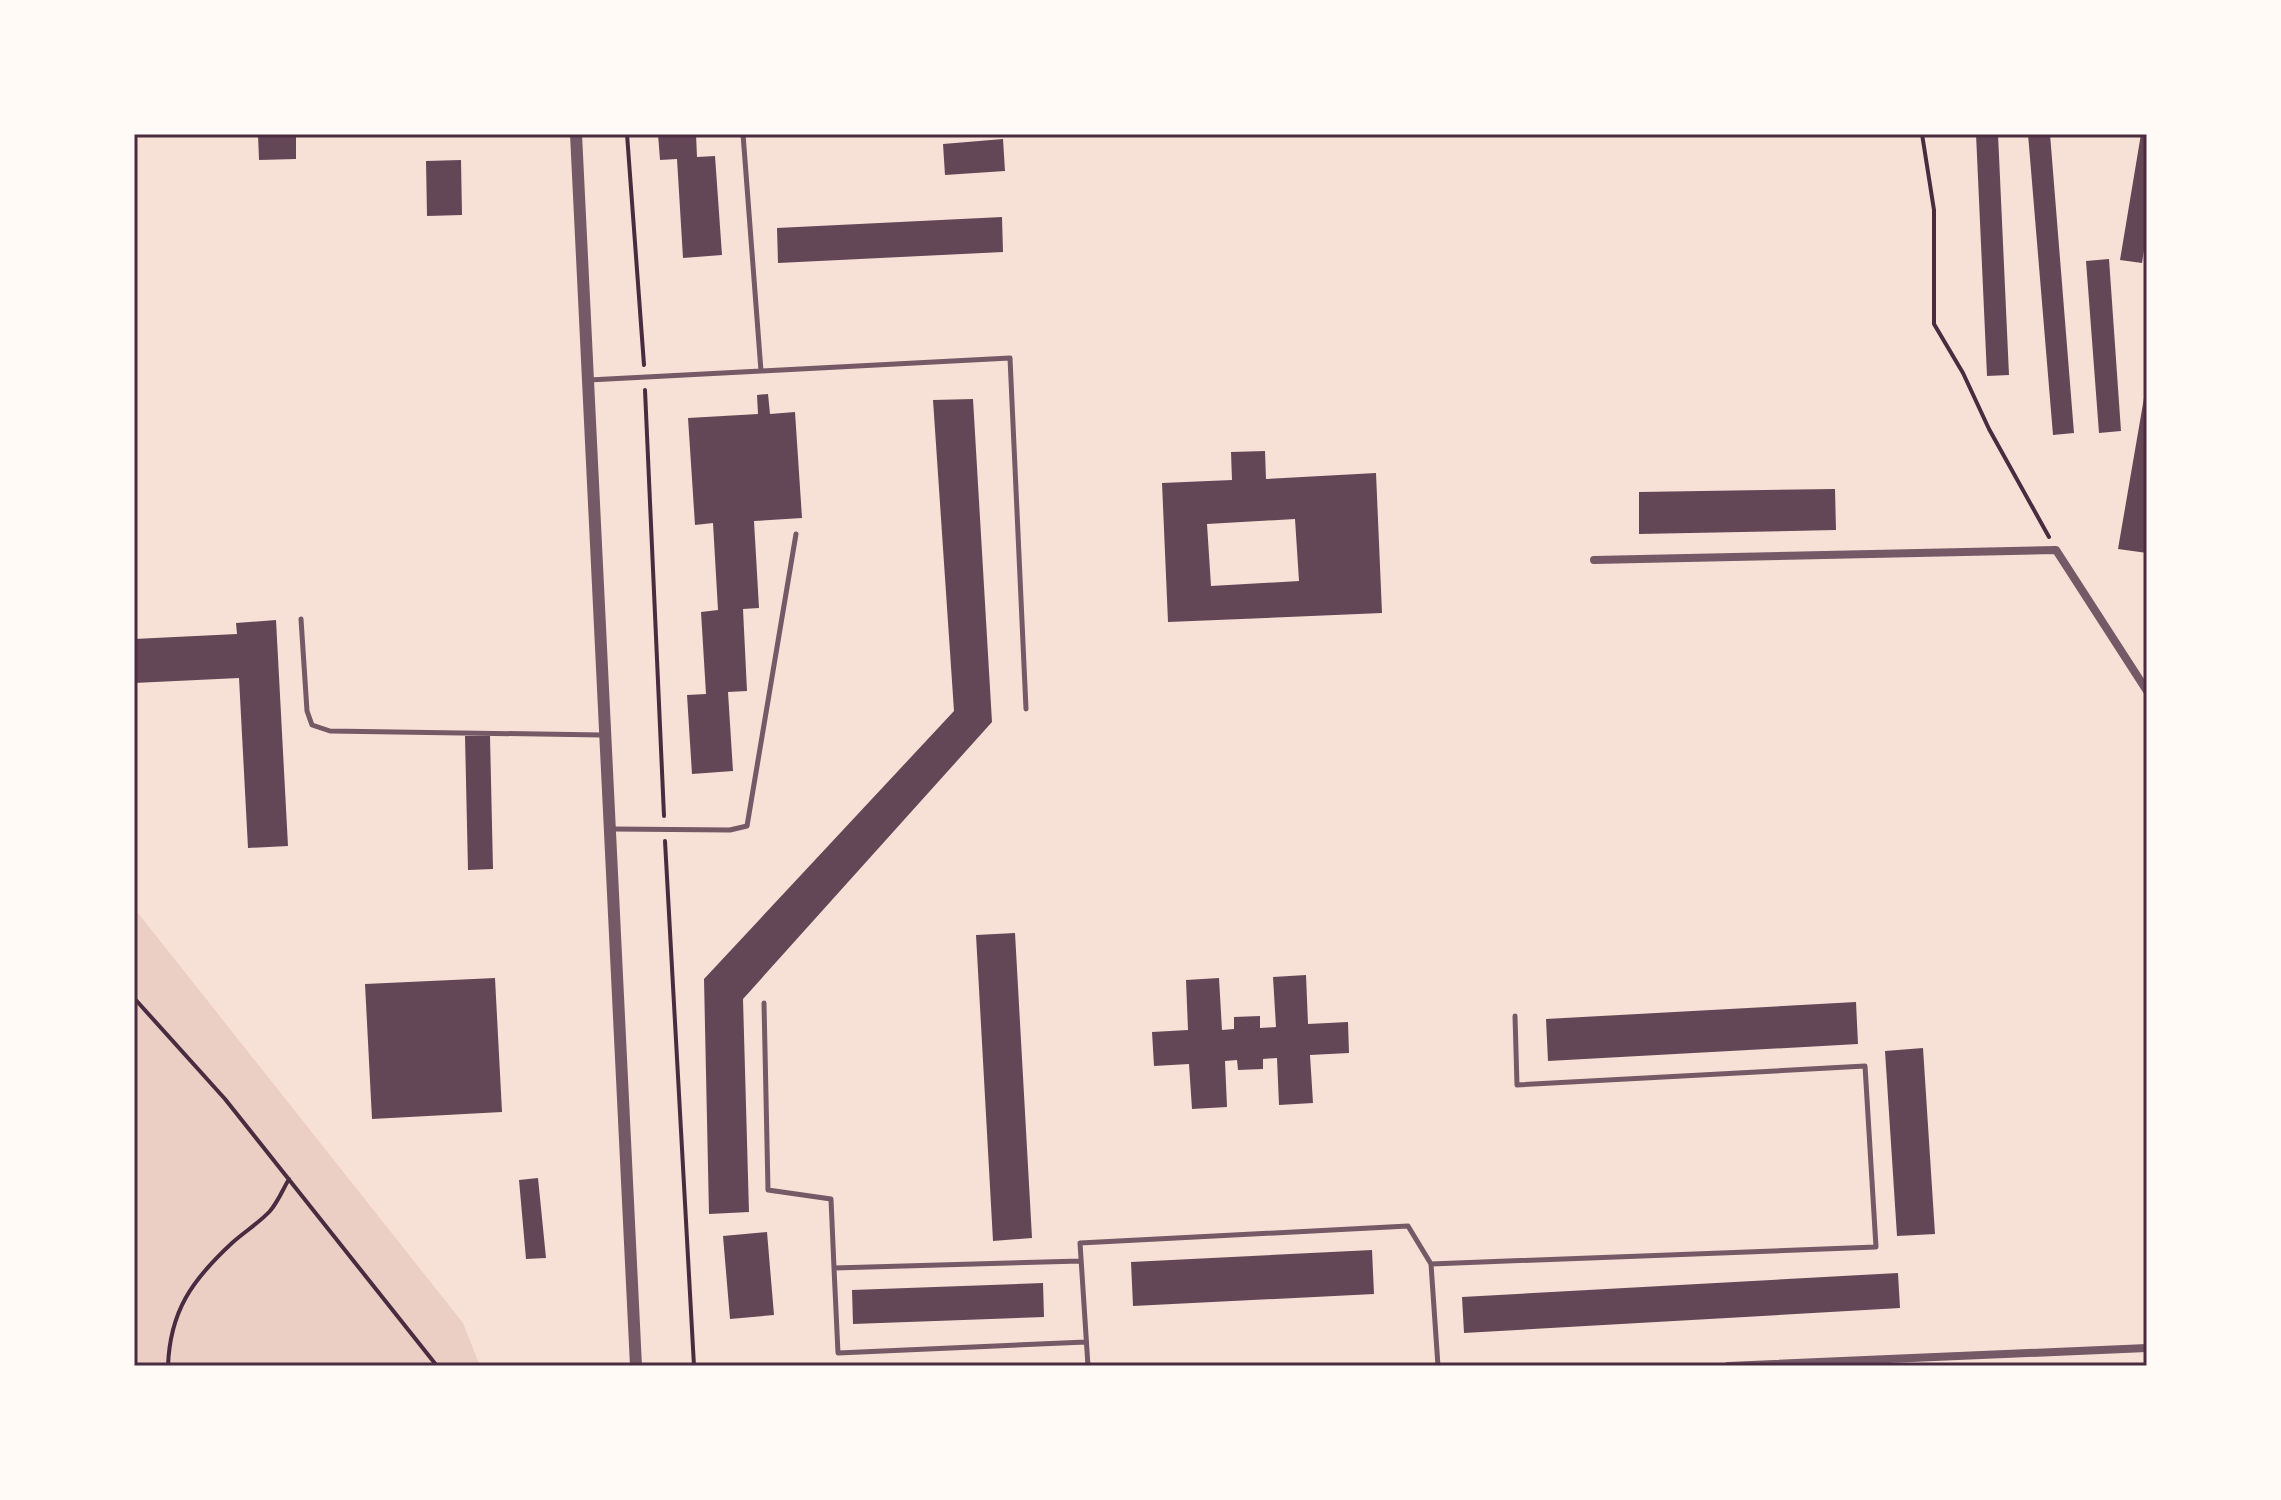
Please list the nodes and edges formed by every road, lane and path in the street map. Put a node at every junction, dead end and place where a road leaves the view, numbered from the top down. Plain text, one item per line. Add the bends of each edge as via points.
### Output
1 (576, 134) edge
2 (627, 134) edge
3 (743, 134) edge
4 (1922, 134) edge
5 (761, 371) junction
6 (645, 377) junction
7 (586, 380) junction
8 (796, 534) dead end
9 (2056, 550) junction
10 (1594, 560) dead end
11 (301, 619) dead end
12 (2147, 691) edge
13 (1026, 709) dead end
14 (603, 735) junction
15 (608, 829) junction
16 (664, 830) junction
17 (134, 998) edge
18 (764, 1003) dead end
19 (1515, 1016) dead end
20 (289, 1179) junction
21 (1081, 1261) junction
22 (1431, 1264) junction
23 (834, 1268) junction
24 (1086, 1342) junction
25 (2147, 1348) edge
26 (168, 1366) edge
27 (437, 1366) edge
28 (636, 1366) edge
29 (694, 1366) edge
30 (1088, 1366) edge
31 (1438, 1366) edge
32 (1728, 1366) edge

1 - 7 street
2 - 6 path
3 - 5 lane
4 - 9 path via 1934,210 1934,324
5 - 6 lane
5 - 13 lane via 1010,358
6 - 7 lane
6 - 16 path
7 - 14 street
8 - 16 lane via 747,826
9 - 10 street
9 - 12 street
11 - 14 lane via 312,725 330,731
14 - 15 street
15 - 16 lane
15 - 28 street
16 - 29 path
17 - 20 path
18 - 23 lane via 768,1190 831,1199
19 - 22 lane via 1517,1085 1865,1066 1876,1247
20 - 26 path via 271,1210 190,1289 176,1315
20 - 27 path
21 - 22 lane via 1080,1243 1408,1226
21 - 23 lane
21 - 24 lane
22 - 31 lane
23 - 24 lane via 838,1353
24 - 30 lane
25 - 32 street

